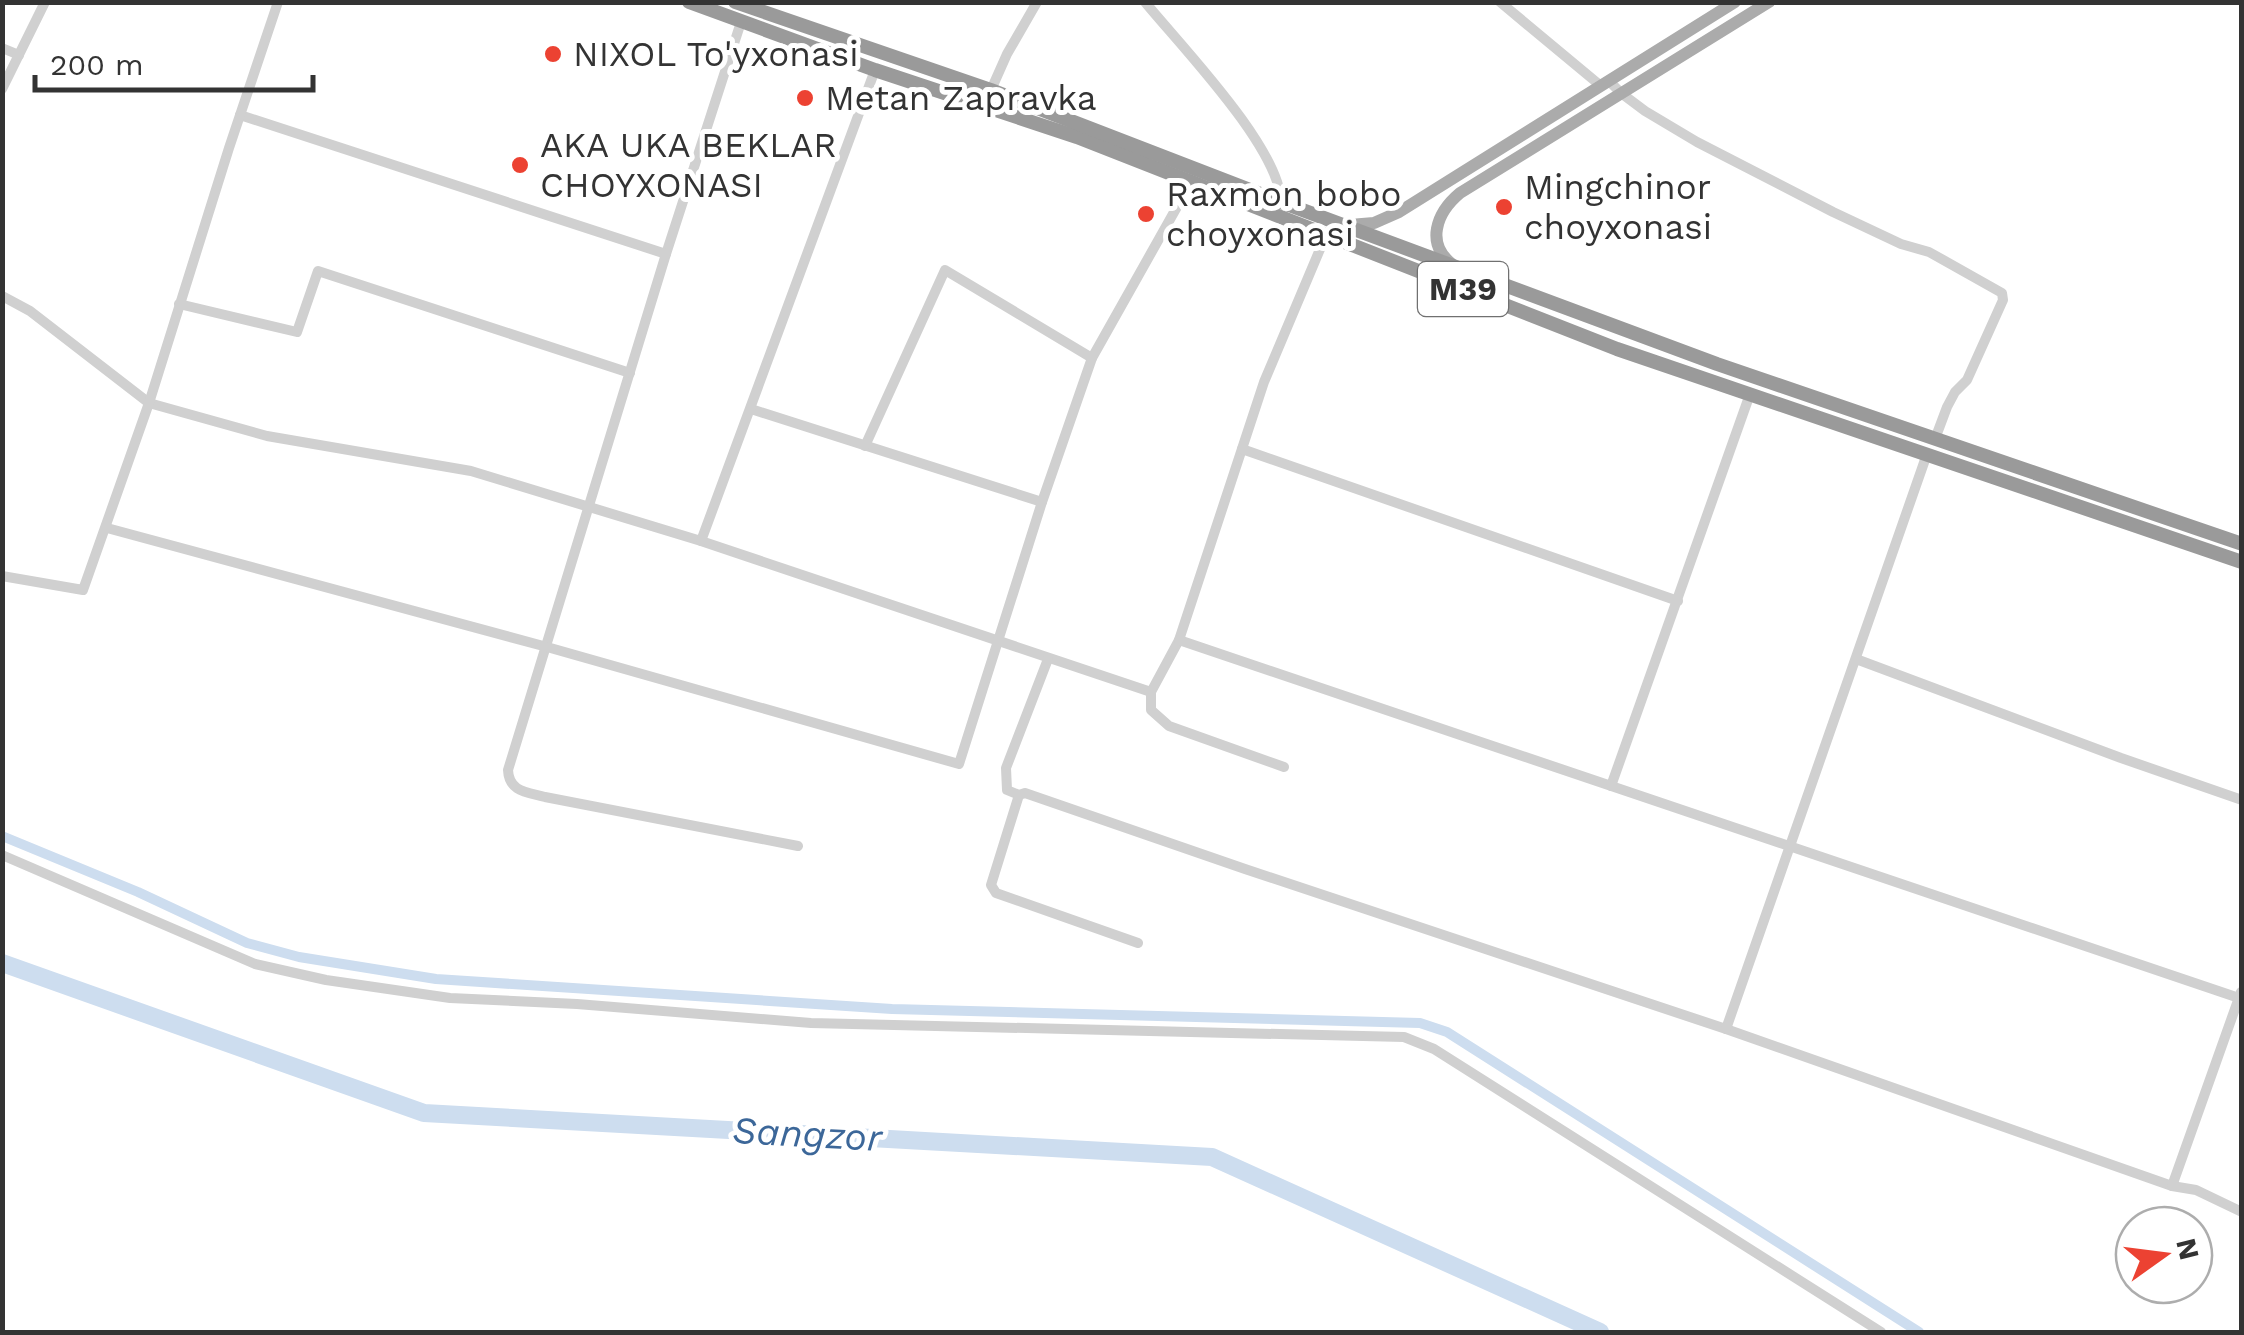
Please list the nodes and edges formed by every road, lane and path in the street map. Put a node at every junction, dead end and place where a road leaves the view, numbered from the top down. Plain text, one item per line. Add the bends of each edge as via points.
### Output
1 (45, 2) edge
2 (278, 2) edge
3 (689, 2) edge
4 (736, 2) edge
5 (1038, 2) edge
6 (1145, 2) edge
7 (1500, 2) edge
8 (1735, 2) edge
9 (1770, 2) edge
10 (741, 22) junction
11 (2, 48) edge
12 (20, 55) junction
13 (875, 70) junction
14 (1605, 84) junction
15 (2, 88) edge
16 (991, 90) junction
17 (1621, 94) junction
18 (240, 114) junction
19 (1192, 182) junction
20 (1281, 202) junction
21 (1327, 228) junction
22 (666, 254) junction
23 (1460, 269) junction
24 (2, 296) edge
25 (179, 304) junction
26 (1092, 358) junction
27 (1717, 364) junction
28 (630, 372) junction
29 (1709, 380) junction
30 (1750, 394) junction
31 (149, 403) junction
32 (751, 409) junction
33 (1935, 439) junction
34 (866, 446) junction
35 (1242, 449) junction
36 (1928, 454) junction
37 (1042, 502) junction
38 (590, 506) junction
39 (2160, 516) junction
40 (107, 528) junction
41 (2156, 533) junction
42 (701, 541) junction
43 (2242, 544) edge
44 (2242, 562) edge
45 (2, 576) edge
46 (1678, 601) junction
47 (1180, 640) junction
48 (1000, 641) junction
49 (547, 647) junction
50 (1048, 659) junction
51 (1856, 659) junction
52 (1150, 692) junction
53 (1284, 767) dead end
54 (1611, 786) junction
55 (1019, 796) junction
56 (2242, 800) edge
57 (1790, 845) junction
58 (798, 846) dead end
59 (2, 854) edge
60 (1138, 944) dead end
61 (2240, 995) edge
62 (1726, 1029) junction
63 (2172, 1186) junction
64 (2242, 1212) edge
65 (1880, 1332) edge

1 - 12 street
2 - 18 street
3 - 10 highway, M39
4 - 16 highway, M39
5 - 16 street
6 - 20 street via 1257,142 1276,176
7 - 14 street
8 - 14 main road
9 - 17 main road
10 - 13 highway, M39
10 - 22 street
11 - 12 street
12 - 15 street
13 - 19 highway, M39
13 - 32 street
14 - 17 street
14 - 21 main road via 1391,216
16 - 20 highway, M39
17 - 23 main road via 1450,202 1438,224 1438,244
17 - 33 street via 1697,142 2002,292
18 - 22 street
18 - 25 street
19 - 21 highway, M39
19 - 26 street
20 - 21 highway, M39
21 - 23 highway, M39
21 - 29 highway, M39 via 1617,349
21 - 35 street
22 - 28 street
23 - 27 highway, M39
24 - 31 street
25 - 28 street via 297,332 318,271
25 - 31 street
26 - 34 street via 945,270
26 - 37 street
27 - 29 highway
27 - 33 highway, M39
28 - 38 street
29 - 30 highway, M39
30 - 36 highway, M39
30 - 46 street
31 - 38 street via 266,436 471,471
31 - 40 street
32 - 34 street
32 - 42 street
33 - 39 highway, M39
34 - 37 street
35 - 46 street
35 - 47 street
36 - 41 highway, M39
36 - 51 street
37 - 48 street
38 - 42 street
38 - 49 street
39 - 41 highway
39 - 43 highway, M39
40 - 45 street via 83,590
40 - 49 street
41 - 44 highway, M39
42 - 48 street
46 - 54 street
47 - 52 street
47 - 54 street
48 - 49 street via 959,764
48 - 50 street
49 - 58 street via 508,770 515,789
50 - 52 street
50 - 55 street via 1006,768 1007,790
51 - 56 street
51 - 57 street
52 - 53 street via 1152,710 1169,726
54 - 57 street
55 - 60 street via 991,885 996,893
55 - 62 street
57 - 61 street
57 - 62 street
59 - 65 street via 255,964 450,998 811,1023 1404,1037 1434,1048
61 - 63 street
62 - 63 street
63 - 64 street

